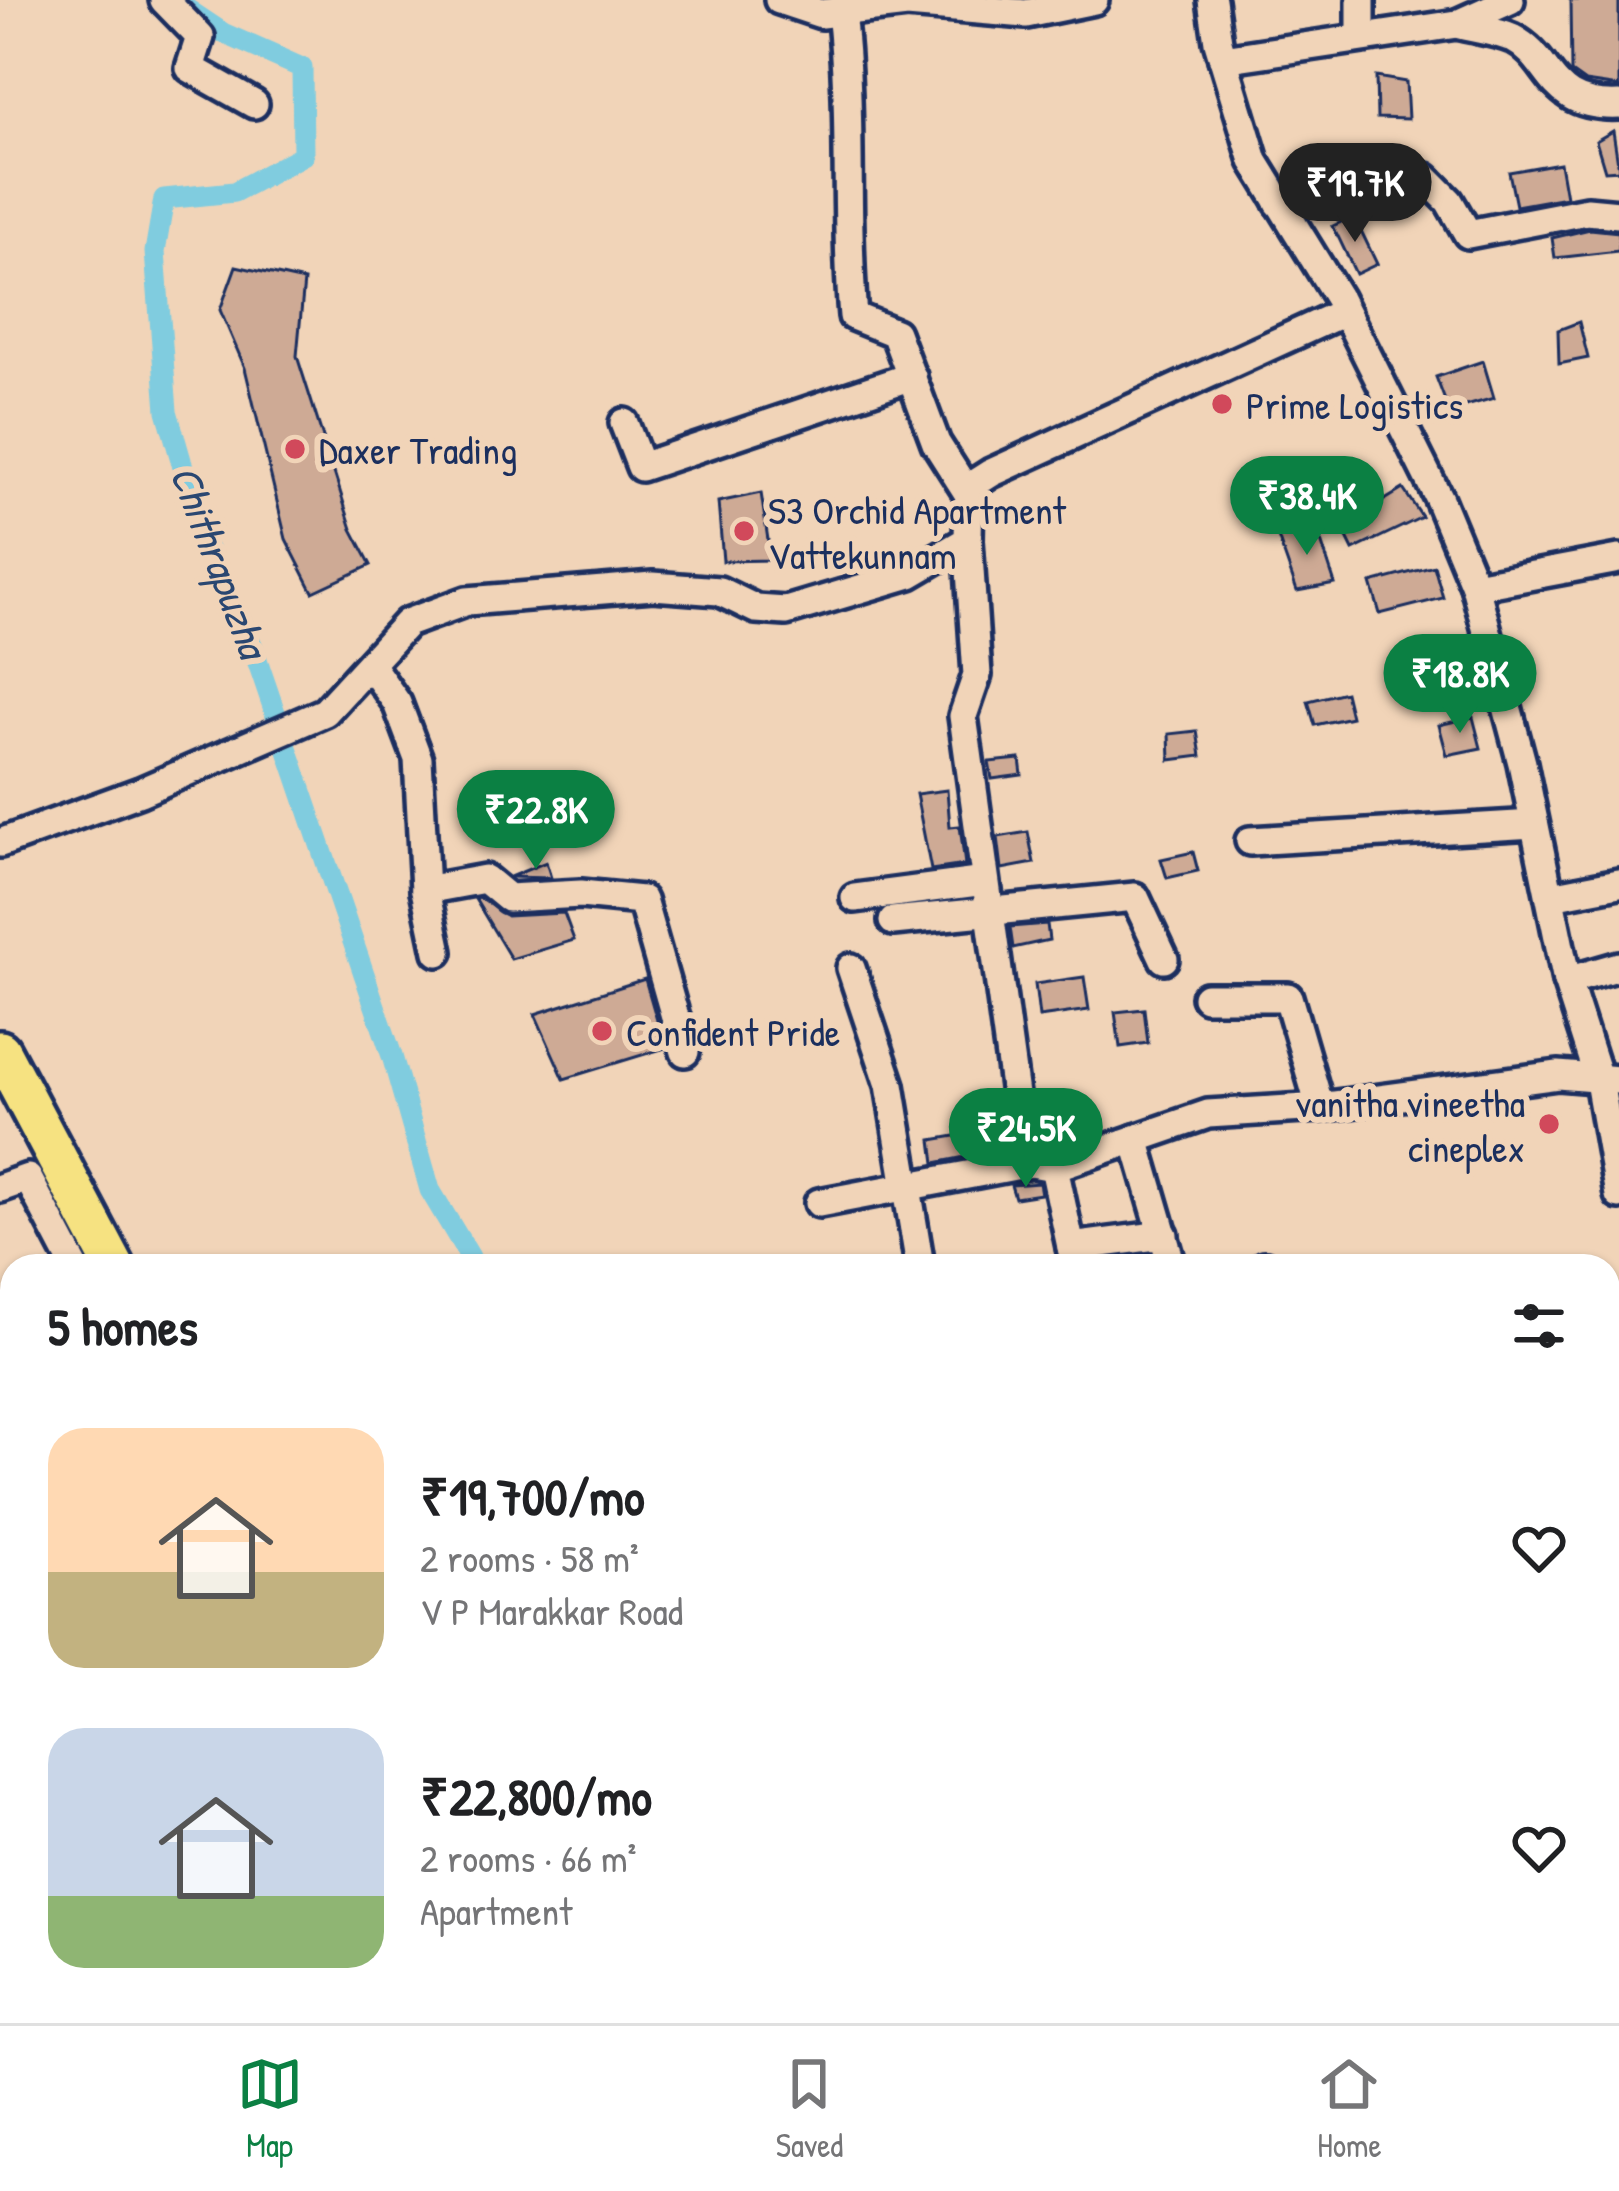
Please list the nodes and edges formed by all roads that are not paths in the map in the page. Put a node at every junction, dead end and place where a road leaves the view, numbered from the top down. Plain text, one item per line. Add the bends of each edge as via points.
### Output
1 (164, 0) edge
2 (779, 0) edge
3 (1094, 0) edge
4 (1212, 0) edge
5 (1361, 0) edge
6 (1510, 0) edge
7 (907, 2) edge
8 (841, 12) junction
9 (1456, 24) junction
10 (1361, 37) junction
11 (1223, 59) junction
12 (254, 104) dead end
13 (1619, 105) edge
14 (1280, 203) junction
15 (1619, 214) edge
16 (1344, 312) junction
17 (912, 376) junction
18 (624, 423) dead end
19 (969, 495) junction
20 (968, 541) junction
21 (1619, 560) edge
22 (1474, 586) junction
23 (371, 666) junction
24 (1534, 824) junction
25 (1250, 841) dead end
26 (0, 844) edge
27 (985, 881) junction
28 (1619, 883) edge
29 (425, 890) junction
30 (1551, 896) junction
31 (855, 898) dead end
32 (989, 911) junction
33 (893, 921) dead end
34 (438, 952) dead end
35 (1164, 958) dead end
36 (1619, 966) edge
37 (850, 968) dead end
38 (1567, 982) junction
39 (1206, 997) dead end
40 (0, 1051) edge
41 (685, 1052) dead end
42 (1609, 1081) edge
43 (1320, 1107) junction
44 (1135, 1139) junction
45 (1042, 1165) junction
46 (904, 1187) junction
47 (0, 1188) edge
48 (1619, 1195) edge
49 (819, 1203) dead end
50 (1164, 1235) junction
51 (68, 1254) edge
52 (108, 1254) edge
53 (918, 1254) edge
54 (1072, 1254) edge
55 (1082, 1254) edge
56 (1169, 1254) edge

1 - 12 street via 200,37 190,68
2 - 8 street
3 - 7 street via 1026,14
4 - 11 street
5 - 10 street
6 - 9 street
7 - 8 street
8 - 17 street via 853,316 895,333
9 - 10 street
9 - 13 street via 1514,39 1554,84 1591,106
10 - 11 street
11 - 14 street via 1254,161
14 - 15 street via 1426,178 1468,234 1587,211
14 - 16 street
16 - 19 street via 991,473
16 - 22 street
17 - 18 street via 641,467
17 - 19 street via 936,443
19 - 20 street
20 - 23 street via 910,574 787,611 756,609 719,591 653,586 467,601 407,623
20 - 27 street via 977,675 963,716
21 - 22 street
22 - 24 street
23 - 26 street via 325,712
23 - 29 street via 397,703 418,759
24 - 25 street
24 - 30 street
27 - 31 street
27 - 32 street
28 - 30 street
29 - 34 street
29 - 41 street via 485,879 508,898 642,900
30 - 38 street
32 - 33 street
32 - 35 street via 1135,897
32 - 45 street via 1018,1116
36 - 38 street
37 - 46 street via 890,1085
38 - 42 street
39 - 43 street via 1288,997
40 - 52 highway
42 - 43 street via 1558,1075
42 - 48 street
43 - 44 street via 1208,1114
44 - 45 street
44 - 50 street
45 - 46 street
45 - 54 street
46 - 49 street
46 - 53 street
47 - 51 street via 28,1178
50 - 55 street
50 - 56 street

